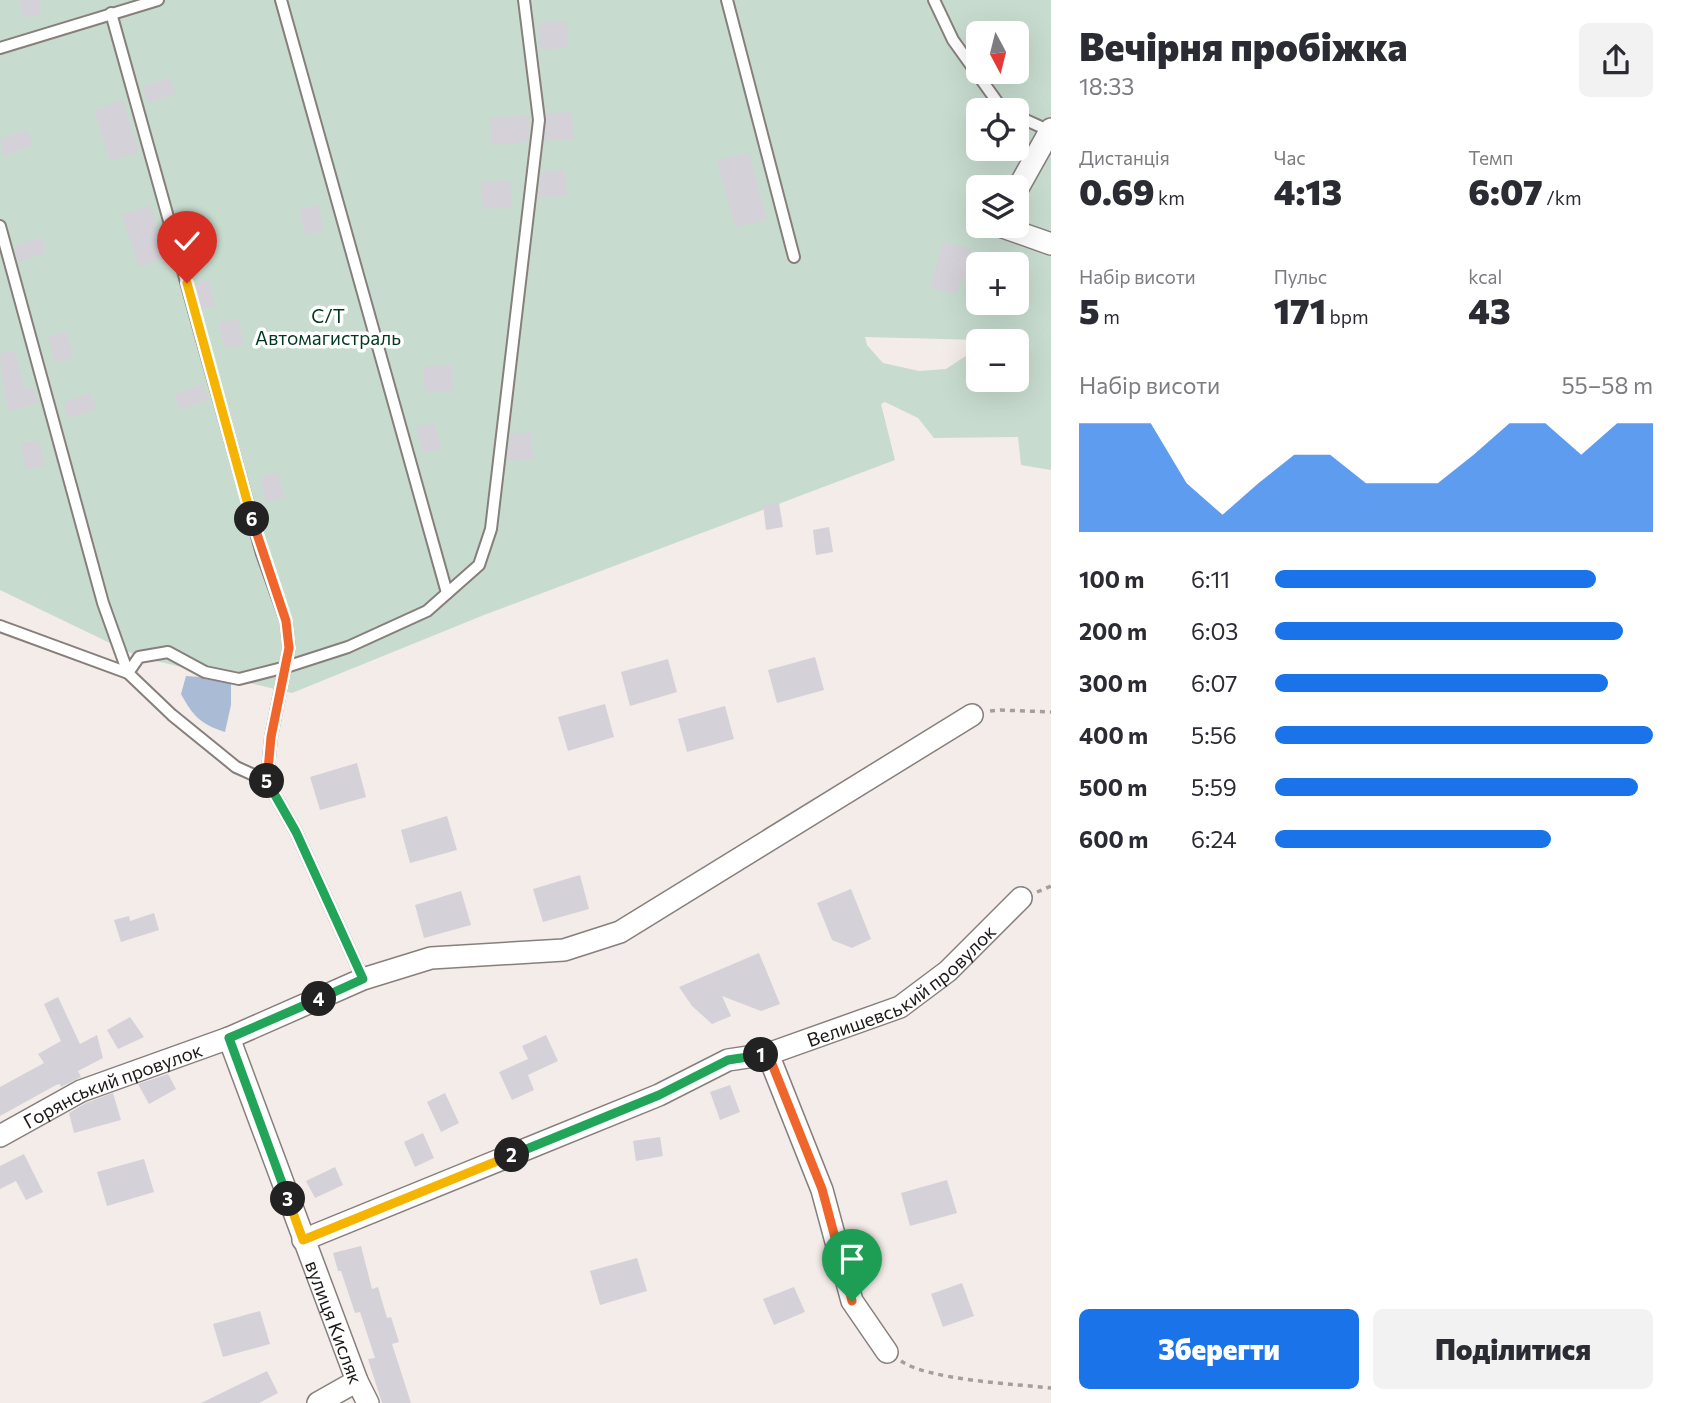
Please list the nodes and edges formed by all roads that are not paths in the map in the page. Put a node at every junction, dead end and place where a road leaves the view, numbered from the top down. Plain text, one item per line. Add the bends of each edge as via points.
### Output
1 (158, 0) edge
2 (281, 0) edge
3 (524, 0) edge
4 (727, 0) edge
5 (934, 0) edge
6 (111, 13) junction
7 (0, 48) edge
8 (994, 98) edge
9 (1029, 121) edge
10 (1050, 130) edge
11 (1025, 175) edge
12 (0, 226) edge
13 (1029, 236) edge
14 (1051, 244) edge
15 (794, 257) dead end
16 (447, 593) junction
17 (0, 626) edge
18 (286, 667) junction
19 (128, 673) junction
20 (972, 715) road end
21 (267, 781) junction
22 (1021, 898) dead end
23 (363, 979) junction
24 (229, 1038) junction
25 (768, 1054) junction
26 (0, 1136) edge
27 (303, 1240) junction
28 (887, 1352) road end
29 (357, 1381) junction
30 (318, 1403) edge
31 (369, 1403) edge

1 - 6 lane
2 - 16 lane
3 - 16 lane via 539,120 491,529 479,565
4 - 15 lane
5 - 8 lane via 953,40
6 - 7 lane
6 - 18 lane via 262,554 286,621
9 - 10 lane
10 - 11 street
12 - 19 lane via 103,603
13 - 14 street
16 - 18 lane via 427,611 348,647
17 - 19 lane
18 - 19 lane via 239,679 205,672 168,652 139,657
18 - 21 lane
19 - 21 lane via 236,766
20 - 23 street, Горянський провулок via 620,932 565,950 431,958
21 - 23 lane via 296,832
22 - 25 street, Велишевський провулок via 948,971 900,1007
23 - 24 street, Горянський провулок
24 - 26 street, Горянський провулок via 81,1091
24 - 27 street, вулиця Кисляк
25 - 27 street, вулиця Кисляк via 728,1060 659,1095
25 - 28 street via 822,1189 852,1301
27 - 29 street, вулиця Кисляк
29 - 30 street
29 - 31 street, вулиця Кисляк

